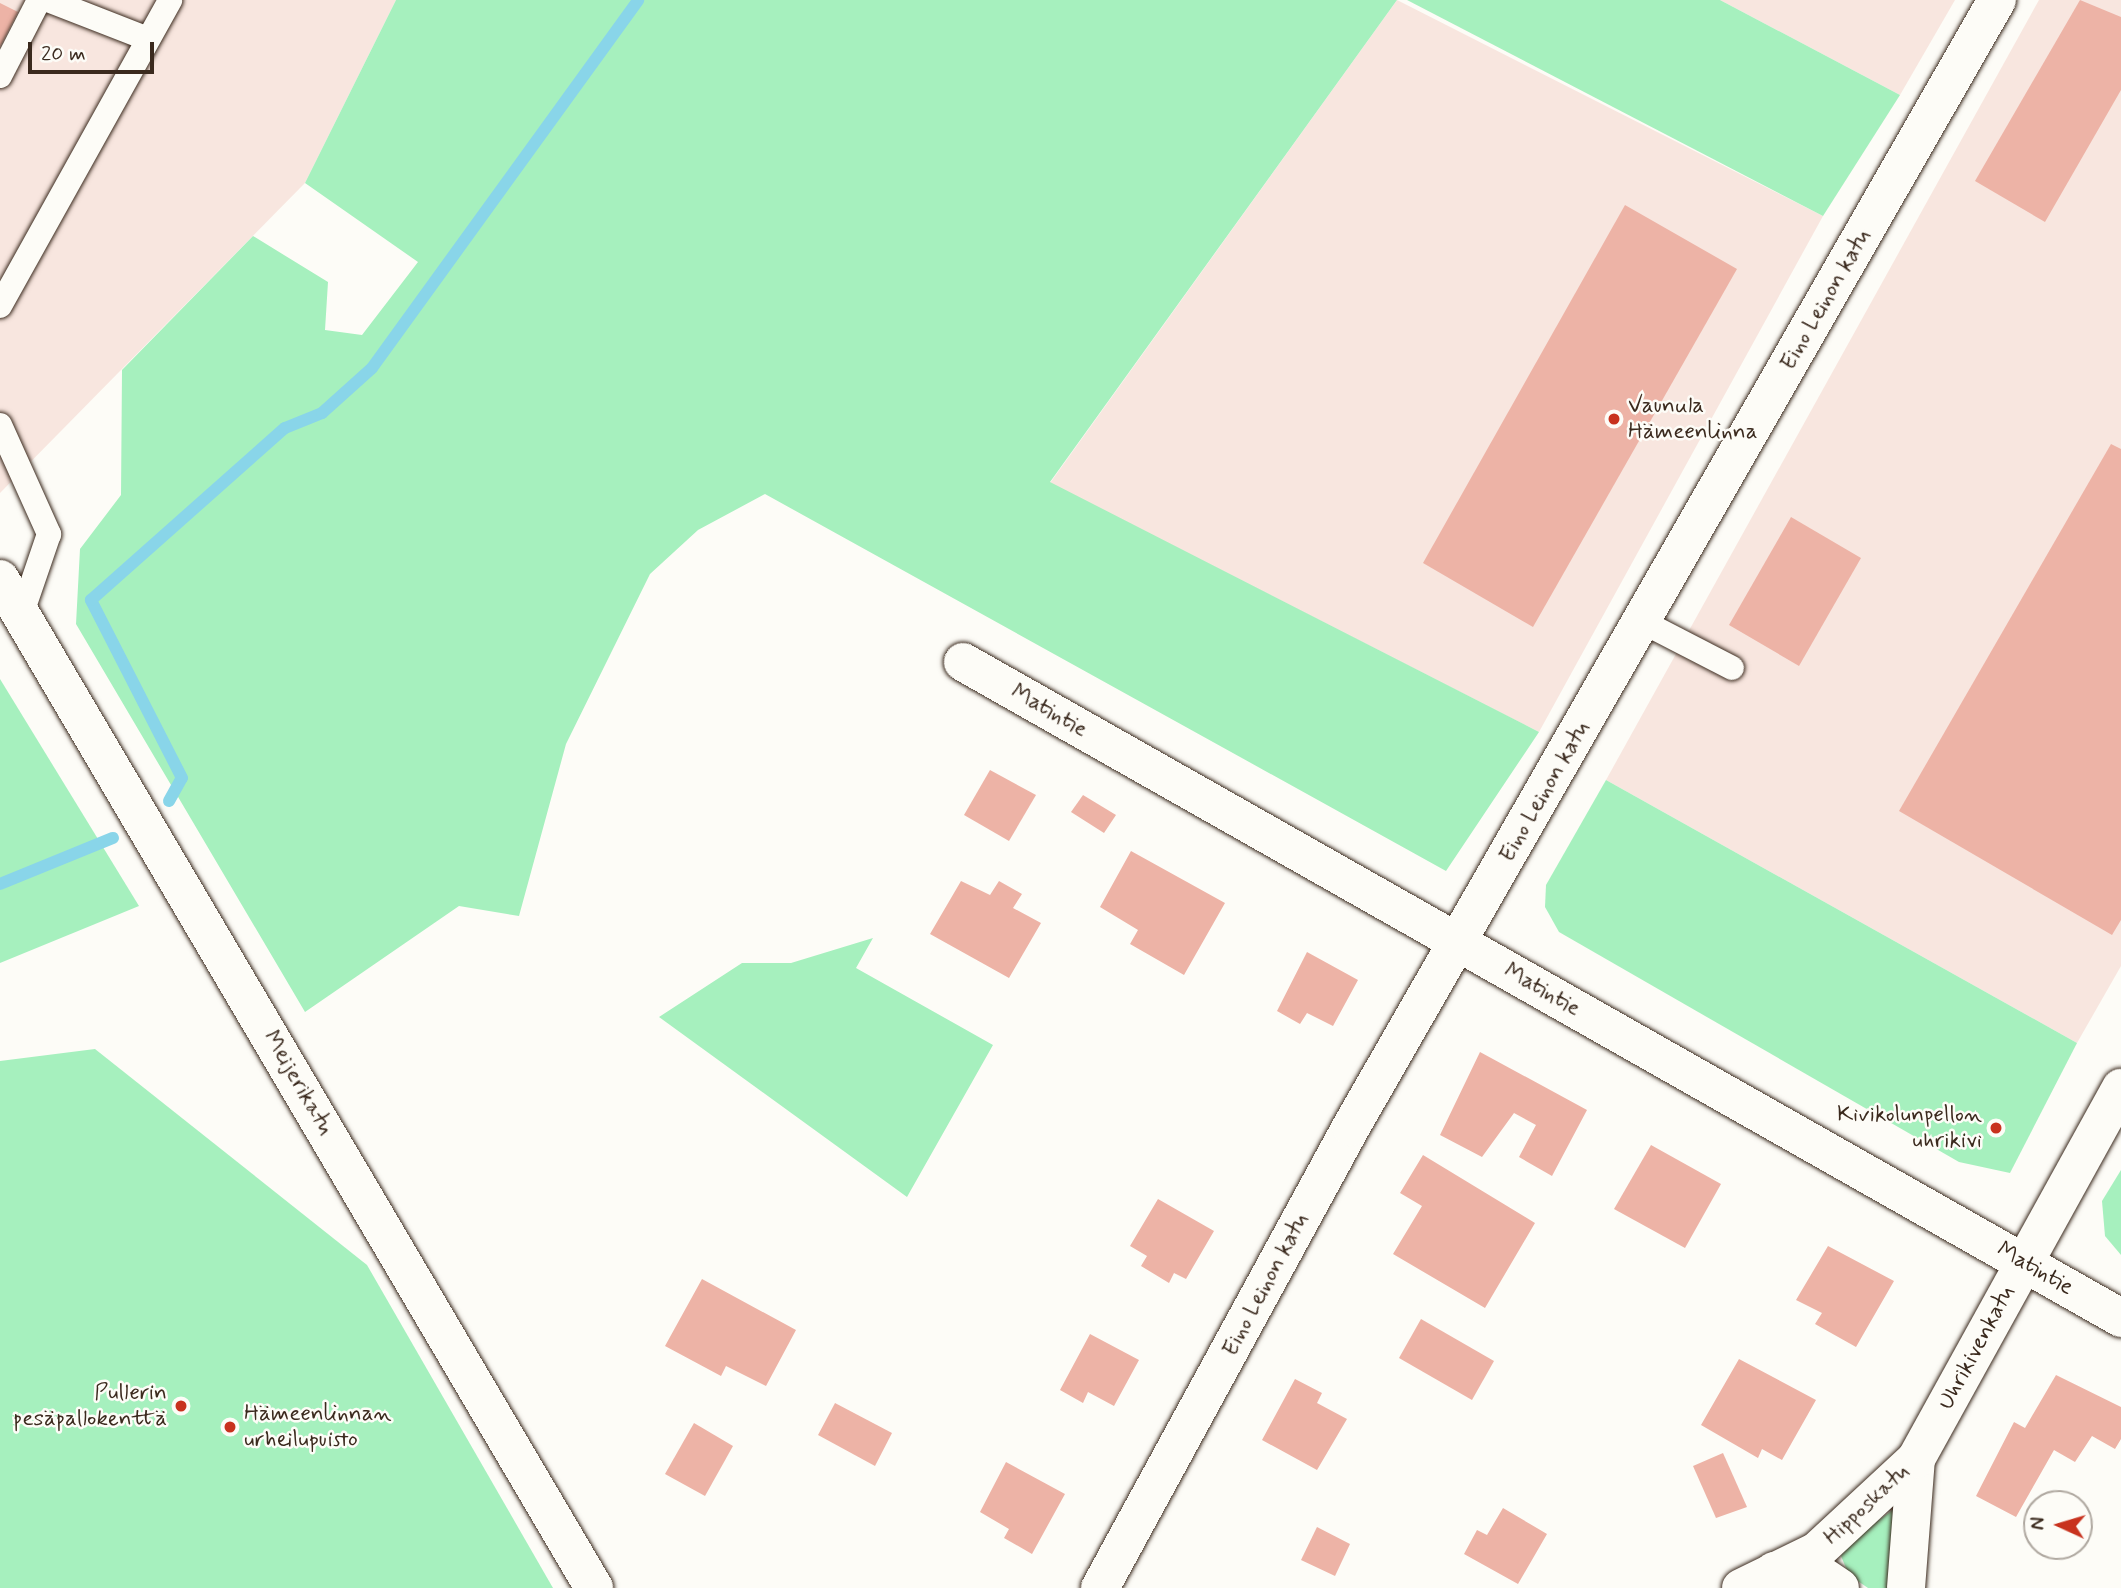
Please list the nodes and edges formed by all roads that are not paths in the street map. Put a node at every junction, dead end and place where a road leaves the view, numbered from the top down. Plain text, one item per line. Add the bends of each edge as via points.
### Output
1 (38, 0) edge
2 (48, 0) edge
3 (170, 0) edge
4 (1997, 0) edge
5 (148, 39) junction
6 (0, 76) edge
7 (0, 306) edge
8 (0, 425) edge
9 (0, 579) edge
10 (22, 613) junction
11 (1643, 622) junction
12 (963, 662) dead end
13 (1732, 668) dead end
14 (1459, 943) junction
15 (2121, 1088) edge
16 (2023, 1262) junction
17 (2121, 1318) edge
18 (1916, 1459) junction
19 (1756, 1580) edge
20 (594, 1588) edge
21 (1100, 1588) edge
22 (1840, 1588) edge
23 (1906, 1588) edge

1 - 6 lane
2 - 5 lane
3 - 5 lane
4 - 11 street, Eino Leinon katu
5 - 7 lane
8 - 10 lane via 49,534
9 - 10 street, Meijerikatu
10 - 20 street, Meijerikatu
11 - 13 lane
11 - 14 street, Eino Leinon katu
12 - 14 street, Matintie
14 - 16 street, Matintie
14 - 21 street, Eino Leinon katu via 1351,1127
15 - 16 street, Uhrikivenkatu
16 - 17 street, Matintie
16 - 18 street, Uhrikivenkatu
18 - 19 street, Hipposkatu via 1817,1551
18 - 23 street, Uhrikivenkatu
19 - 22 street via 1815,1571

